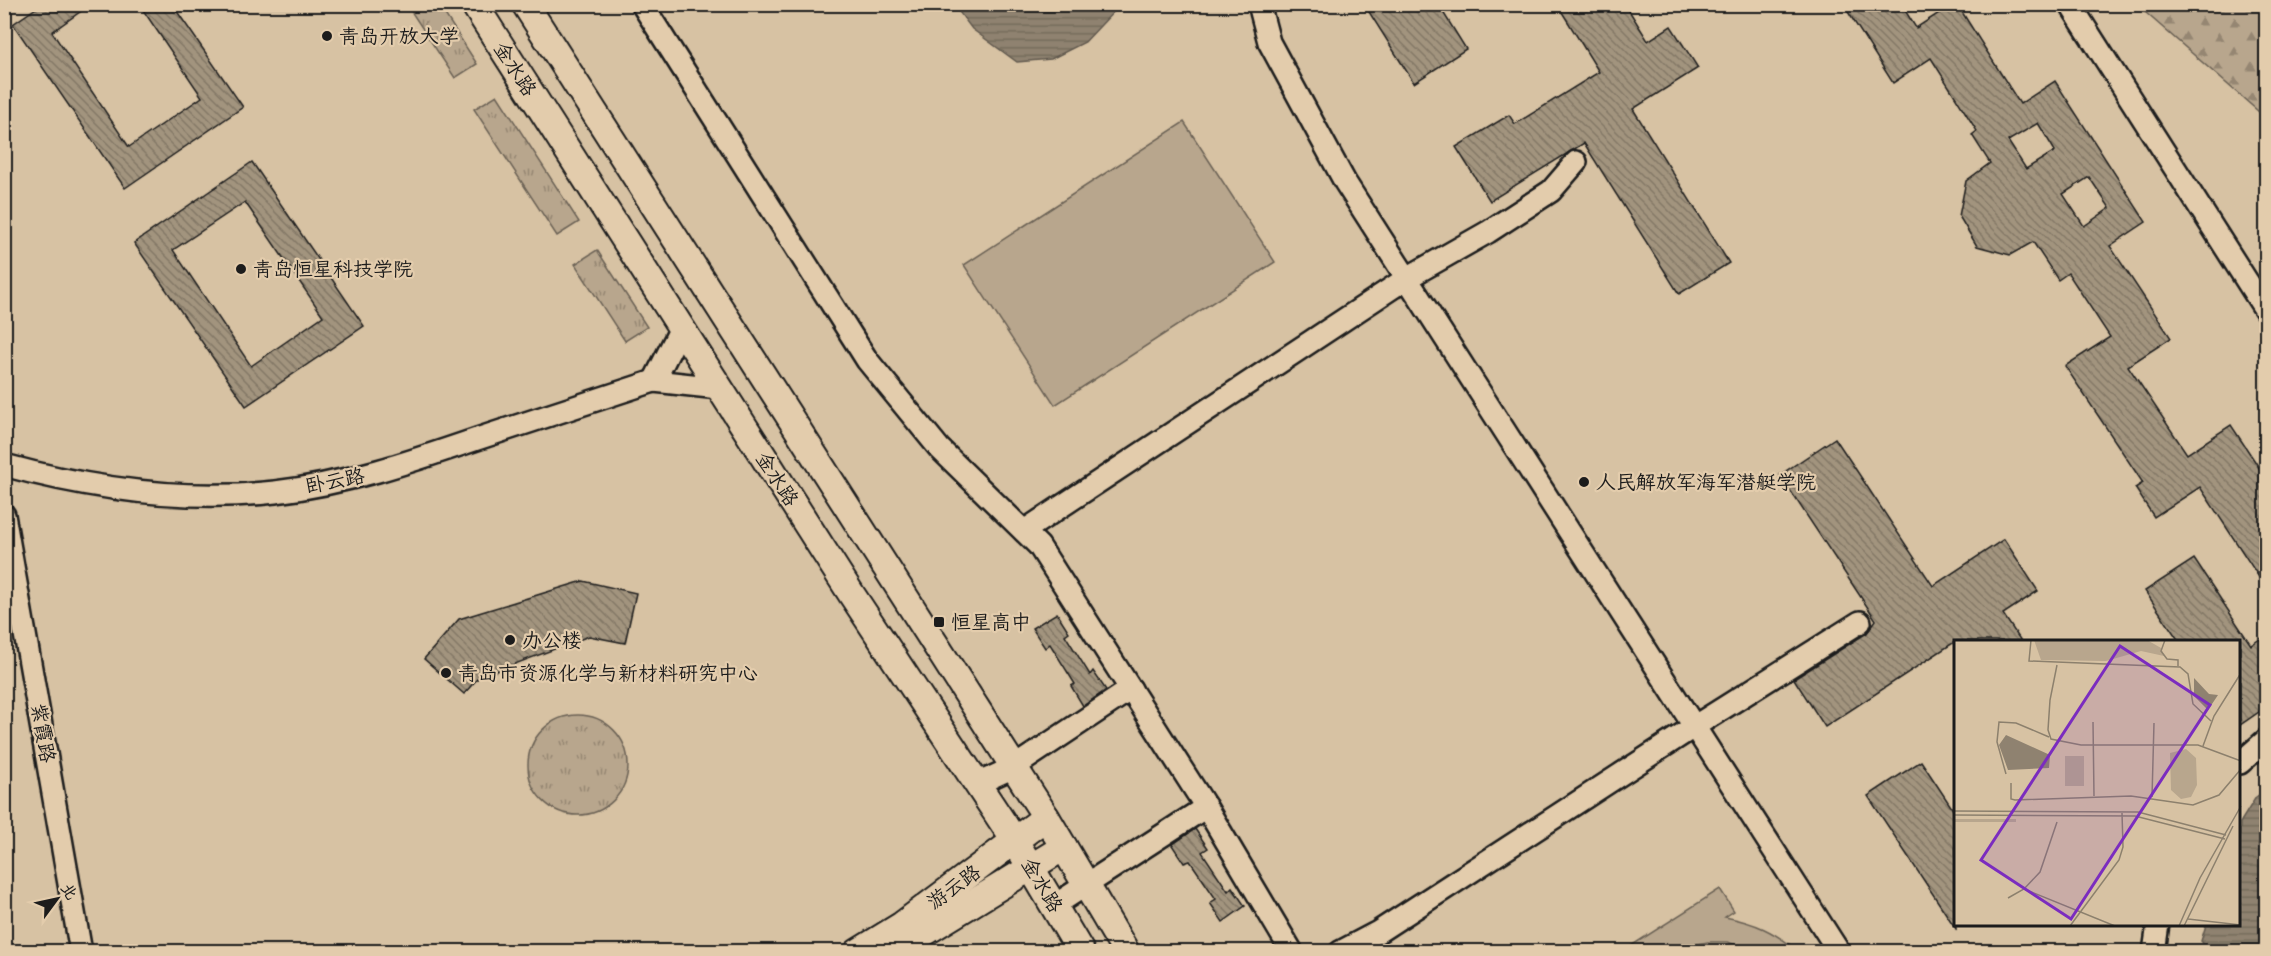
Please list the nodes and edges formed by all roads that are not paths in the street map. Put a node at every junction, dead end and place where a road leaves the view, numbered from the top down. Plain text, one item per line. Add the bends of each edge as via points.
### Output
1 (474, 4) edge
2 (525, 4) edge
3 (642, 4) edge
4 (1259, 4) edge
5 (2070, 4) edge
6 (1576, 162) dead end
7 (1407, 278) junction
8 (2266, 312) edge
9 (681, 328) junction
10 (654, 381) junction
11 (718, 388) junction
12 (4, 465) edge
13 (4, 515) edge
14 (1024, 531) junction
15 (1860, 622) dead end
16 (1131, 688) junction
17 (1695, 726) junction
18 (2266, 740) edge
19 (2241, 762) edge
20 (1014, 767) junction
21 (977, 784) junction
22 (1206, 807) junction
23 (1046, 817) junction
24 (1015, 841) junction
25 (1064, 847) junction
26 (1032, 867) junction
27 (1088, 885) junction
28 (1055, 906) junction
29 (2158, 926) edge
30 (81, 951) edge
31 (858, 951) edge
32 (893, 951) edge
33 (1081, 951) edge
34 (1126, 951) edge
35 (1292, 951) edge
36 (1340, 951) edge
37 (1839, 951) edge
38 (2154, 951) edge

1 - 9 main road, 金水路
2 - 20 main road, 金水路
3 - 14 street via 867,360 939,448
4 - 7 street via 1269,42 1345,182
5 - 8 street
6 - 7 street via 1551,191
7 - 14 street
7 - 17 street
9 - 10 street
9 - 11 main road, 金水路
10 - 11 street, 卧云路
10 - 12 street, 卧云路 via 382,471 274,492 199,496 122,490
11 - 21 main road, 金水路
13 - 30 street, 紫霞路
14 - 16 street via 1039,546
15 - 17 street
16 - 20 street
16 - 22 street
17 - 36 street via 1378,932
17 - 37 street
18 - 19 street
20 - 21 street
20 - 23 main road, 金水路
21 - 24 main road, 金水路
22 - 27 street
22 - 35 street
23 - 24 main road, 游云路
23 - 25 main road, 金水路
24 - 26 main road, 金水路
24 - 31 main road, 游云路 via 902,925
25 - 26 main road, 游云路
25 - 27 main road, 金水路
26 - 28 main road, 金水路
26 - 32 main road, 游云路
27 - 28 street
27 - 34 main road, 金水路
28 - 33 main road, 金水路
29 - 38 street

